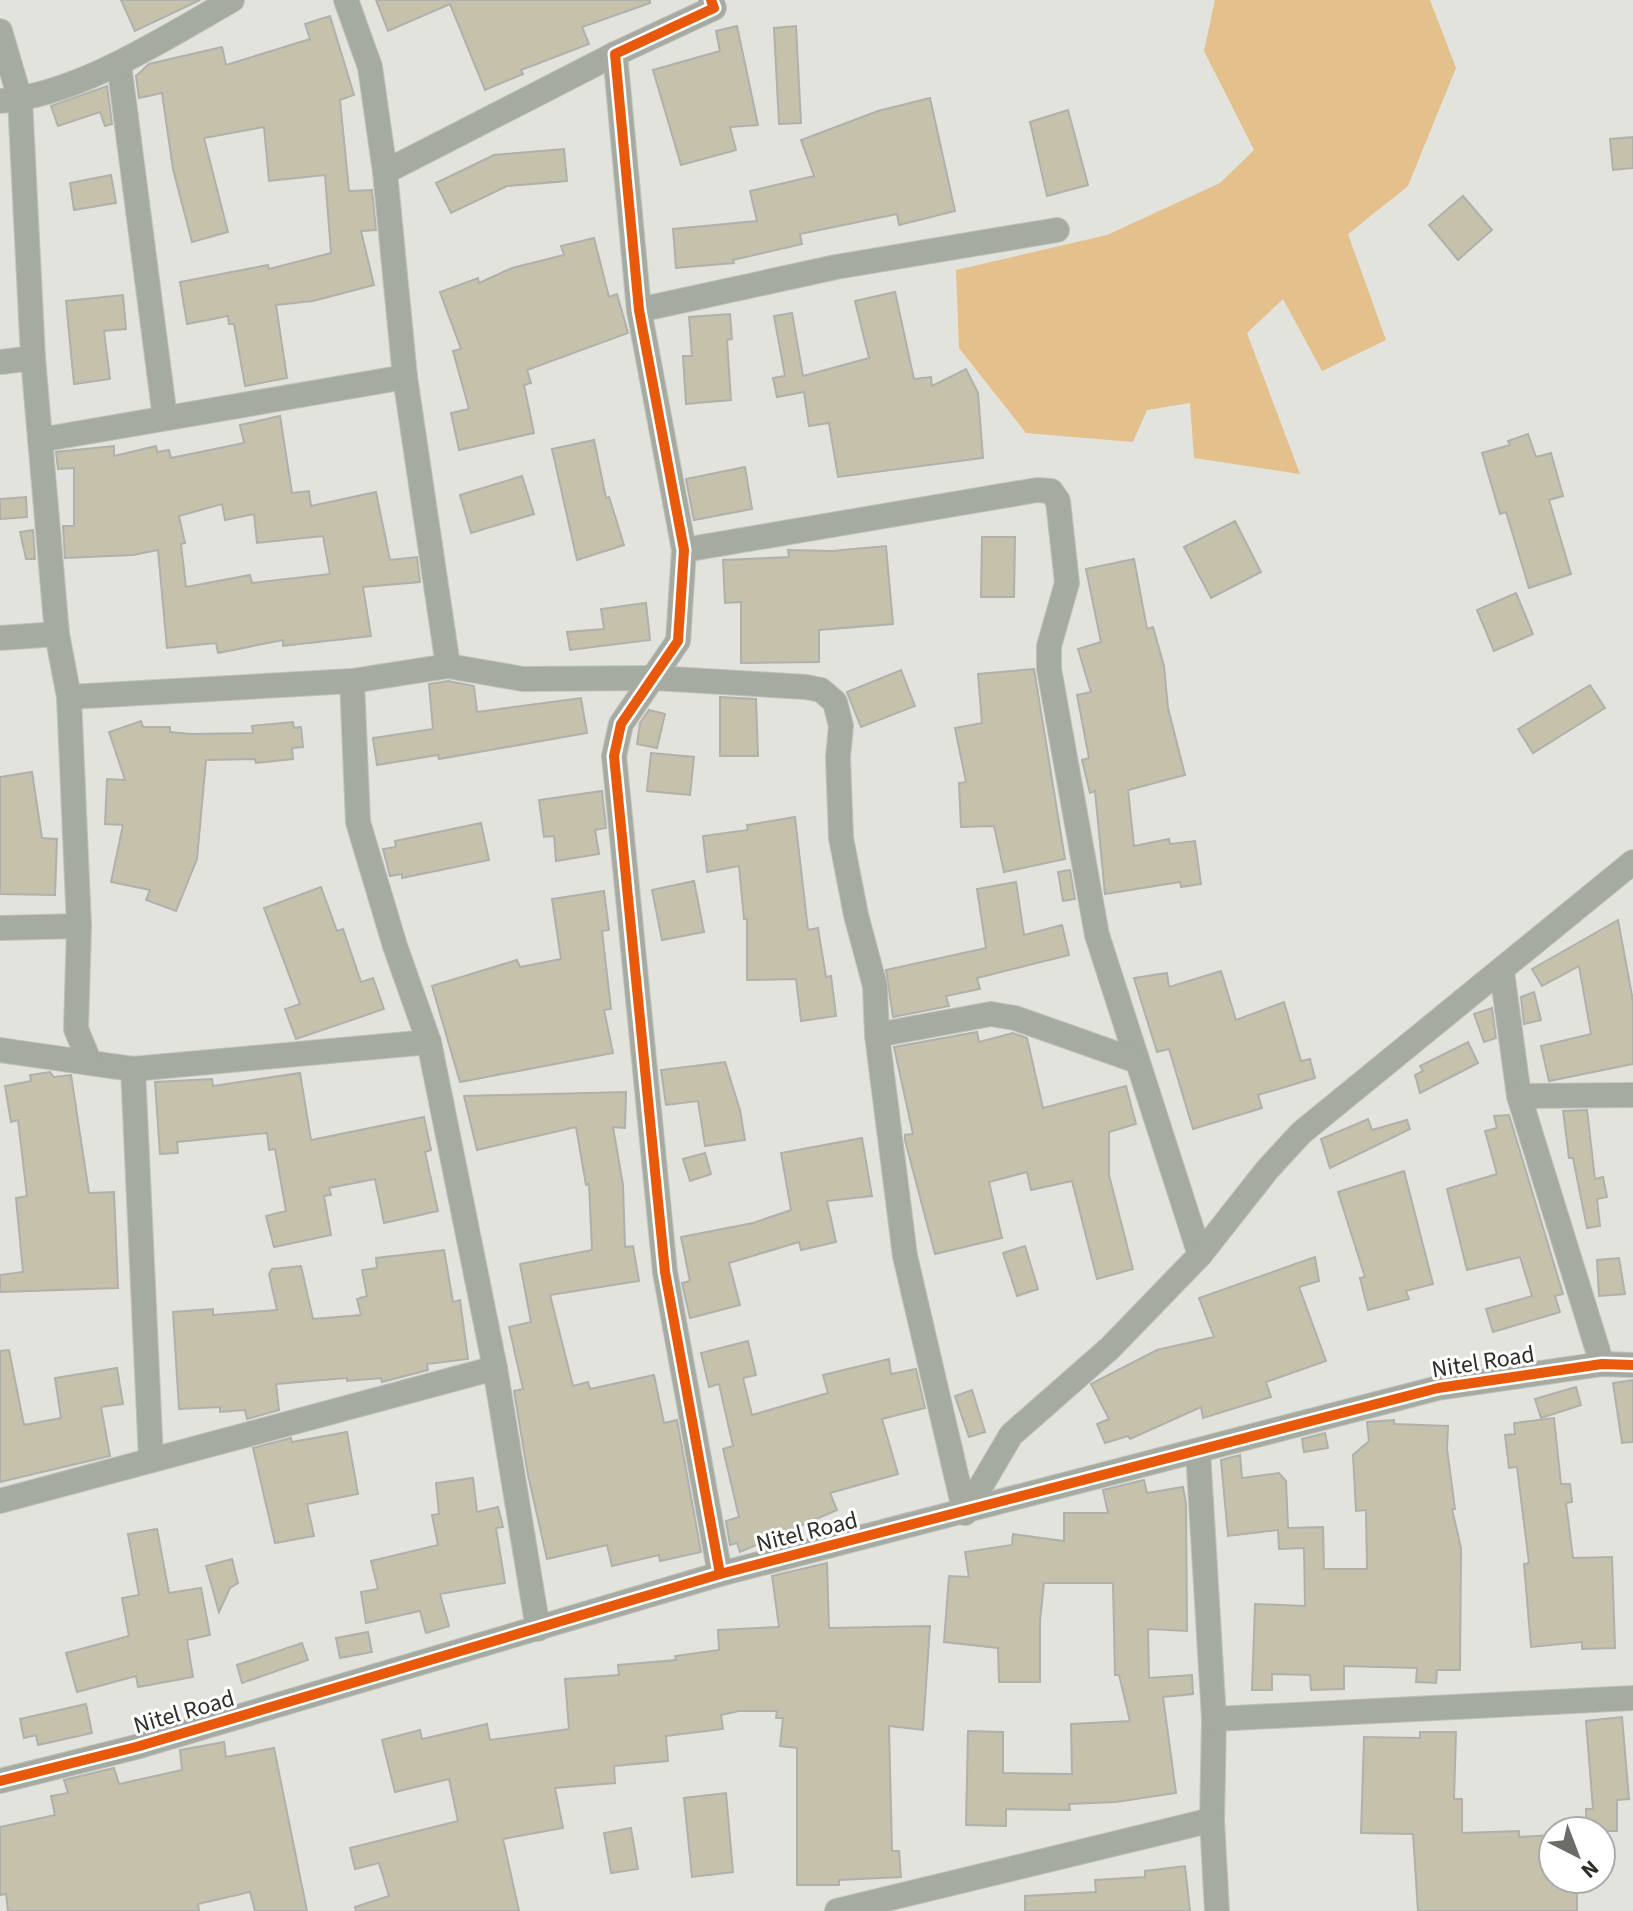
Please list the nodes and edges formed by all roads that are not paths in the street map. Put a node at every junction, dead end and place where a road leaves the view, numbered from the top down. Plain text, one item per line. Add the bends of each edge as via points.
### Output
1 (346, 0) edge
2 (220, 3) edge
3 (719, 3) edge
4 (0, 31) edge
5 (615, 54) junction
6 (119, 64) junction
7 (10, 100) edge
8 (385, 172) junction
9 (1057, 230) dead end
10 (639, 310) junction
11 (33, 358) junction
12 (0, 362) edge
13 (405, 377) junction
14 (165, 418) junction
15 (40, 440) junction
16 (684, 550) junction
17 (57, 634) junction
18 (0, 638) edge
19 (448, 666) junction
20 (655, 678) junction
21 (352, 681) junction
22 (69, 697) junction
23 (1633, 862) edge
24 (79, 926) junction
25 (0, 928) edge
26 (1502, 972) junction
27 (877, 1035) junction
28 (429, 1042) junction
29 (0, 1050) edge
30 (1137, 1061) junction
31 (90, 1063) junction
32 (133, 1069) junction
33 (1633, 1095) edge
34 (1519, 1096) junction
35 (1200, 1255) junction
36 (1602, 1364) junction
37 (1633, 1365) edge
38 (495, 1368) junction
39 (1198, 1451) junction
40 (151, 1459) junction
41 (0, 1501) edge
42 (965, 1513) junction
43 (720, 1574) junction
44 (538, 1629) junction
45 (1633, 1698) edge
46 (1214, 1719) junction
47 (0, 1781) edge
48 (1212, 1820) junction
49 (837, 1911) edge
50 (1217, 1911) edge

1 - 8 street via 370,67
2 - 6 street
3 - 5 street
4 - 7 street
5 - 8 street
5 - 10 street
6 - 7 street
6 - 14 street
7 - 11 street
8 - 13 street
9 - 10 street via 836,267
10 - 16 street
11 - 12 street
11 - 15 street
13 - 14 street
13 - 19 street
14 - 15 street
15 - 17 street
16 - 20 street via 678,641
16 - 30 street via 1051,491 1058,501 1067,583 1049,646 1049,669 1097,935
17 - 18 street
17 - 22 street
19 - 20 street via 523,679
19 - 21 street
20 - 27 street via 806,687 821,690 835,702 841,726 841,838 875,986
20 - 43 street via 621,724 614,756 665,1272
21 - 22 street
21 - 28 street via 358,822
22 - 24 street
23 - 26 street
24 - 25 street
24 - 31 street via 76,1029
26 - 34 street
26 - 35 street via 1301,1133
27 - 30 street via 991,1014
27 - 42 street via 905,1256
28 - 32 street
28 - 38 street
29 - 31 street
30 - 35 street
31 - 32 street
32 - 40 street
33 - 34 street
34 - 36 street
35 - 42 street via 1110,1348 1011,1435
36 - 37 street, Nitel Road
36 - 39 street, Nitel Road via 1438,1388
38 - 40 street
38 - 44 street
39 - 42 street, Nitel Road
39 - 46 street
40 - 41 street
42 - 43 street, Nitel Road
43 - 44 street, Nitel Road
44 - 47 street, Nitel Road via 136,1747
45 - 46 street
46 - 48 street
48 - 49 street
48 - 50 street

